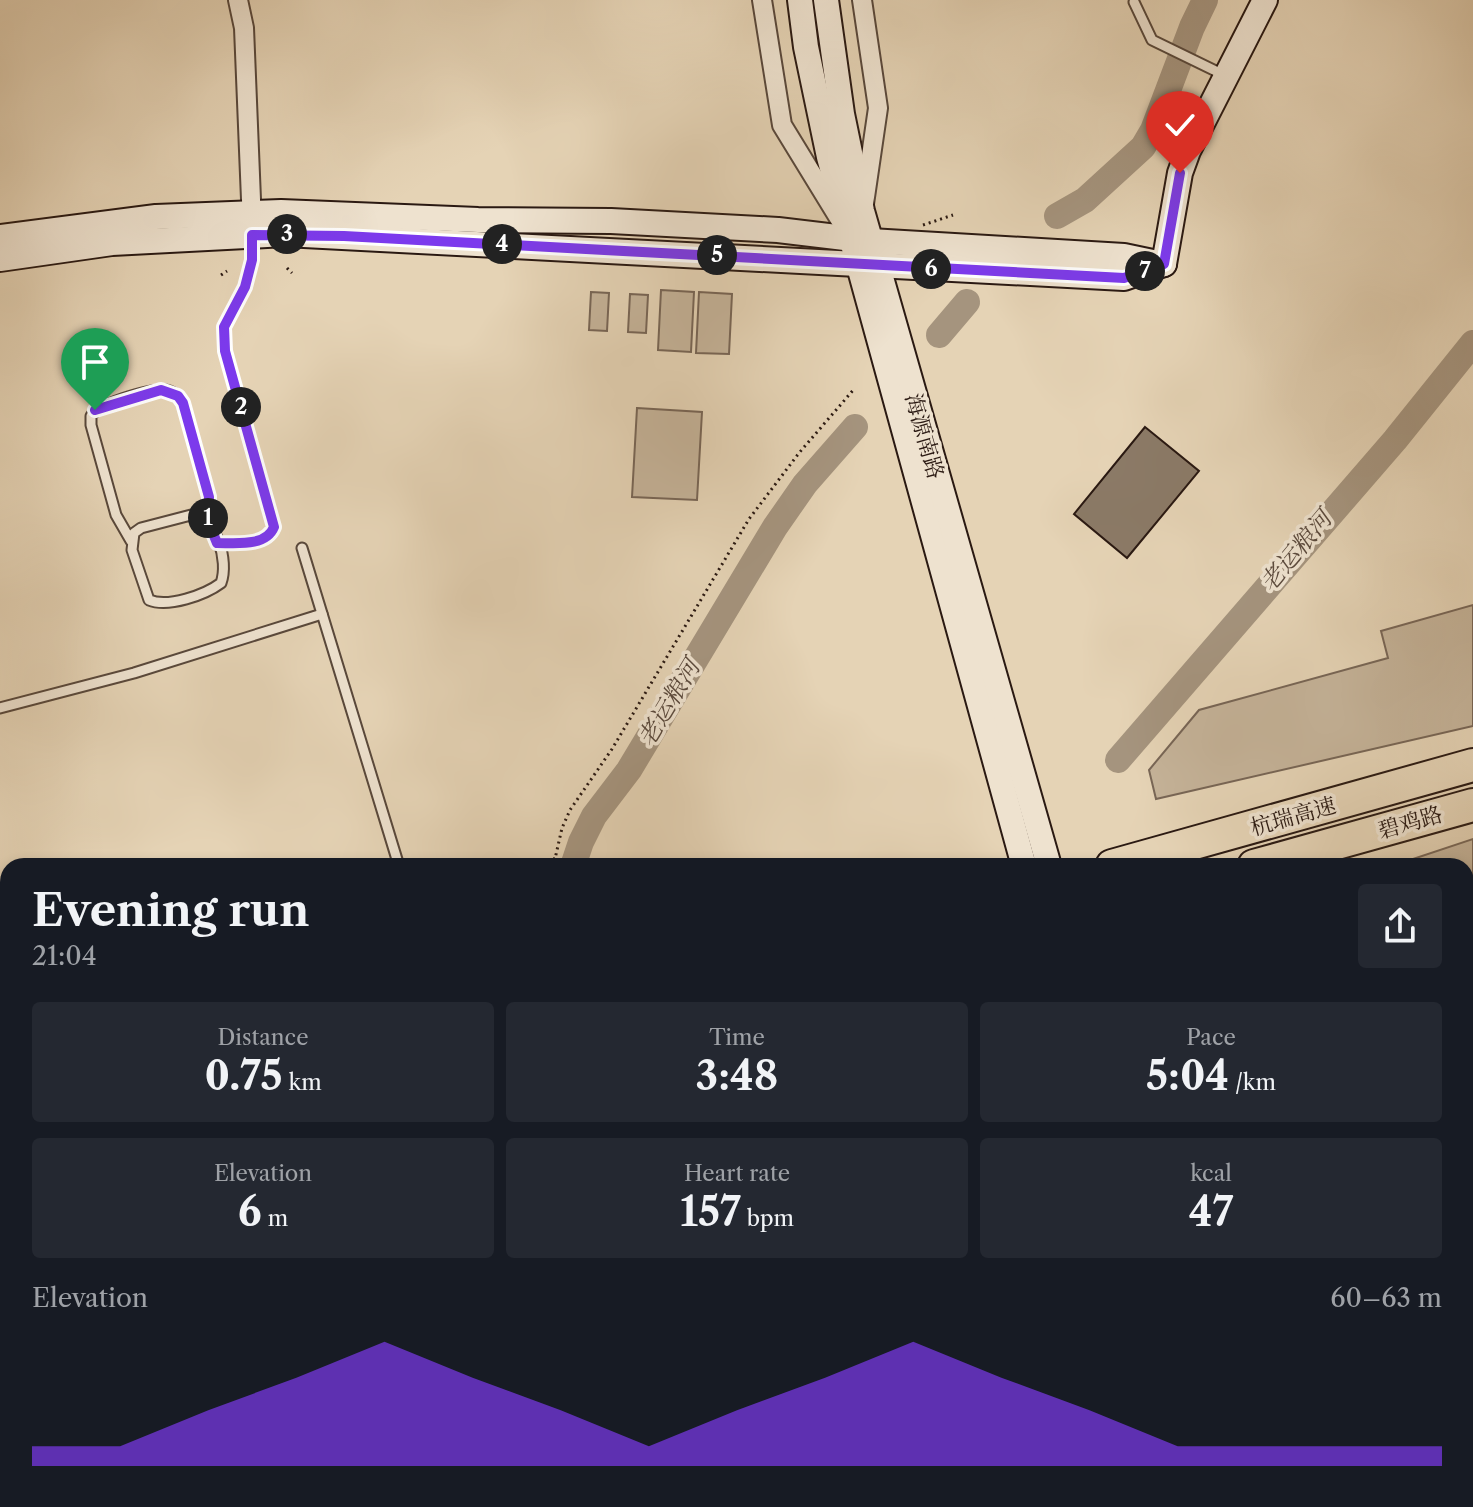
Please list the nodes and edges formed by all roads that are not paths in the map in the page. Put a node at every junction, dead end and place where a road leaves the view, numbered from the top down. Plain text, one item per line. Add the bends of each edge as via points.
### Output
1 (238, 0) edge
2 (762, 0) edge
3 (800, 0) edge
4 (826, 0) edge
5 (862, 0) edge
6 (1265, 0) edge
7 (1134, 2) edge
8 (1216, 71) junction
9 (862, 211) junction
10 (252, 224) junction
11 (0, 237) edge
12 (860, 239) junction
13 (0, 259) edge
14 (1164, 264) junction
15 (867, 265) junction
16 (208, 521) junction
17 (131, 541) junction
18 (217, 543) junction
19 (302, 548) dead end
20 (322, 614) junction
21 (0, 708) edge
22 (1473, 765) edge
23 (1473, 780) edge
24 (1473, 805) edge
25 (1473, 822) edge
26 (397, 858) edge
27 (1022, 858) edge
28 (1047, 858) edge
29 (1141, 858) edge
30 (1197, 858) edge
31 (1283, 858) edge
32 (1343, 858) edge

1 - 10 street via 244,28
2 - 12 street via 782,125
3 - 12 street, 海源南路 via 826,144
4 - 9 street, 海源南路
5 - 9 street via 878,108
6 - 8 street
7 - 8 lane via 1152,40
8 - 14 street via 1180,173
9 - 12 street, 海源南路
10 - 11 street via 125,220
10 - 12 street via 611,221
10 - 13 street
10 - 15 street via 344,236
10 - 18 lane via 252,260 224,327 225,351 274,527 263,540
12 - 14 street via 1124,256
12 - 15 street, 海源南路
14 - 15 street via 1124,278
15 - 27 street, 海源南路
15 - 28 street, 海源南路
16 - 17 lane via 191,515 141,528
16 - 17 lane via 209,497 183,403 161,390 103,406 91,416 116,515
16 - 18 lane
17 - 18 lane via 149,600 165,604 221,583 224,566
19 - 20 lane
20 - 21 lane
20 - 26 lane
22 - 29 highway, 杭瑞高速
23 - 30 highway, 碧鸡路
24 - 31 highway, 碧鸡路
25 - 32 highway

